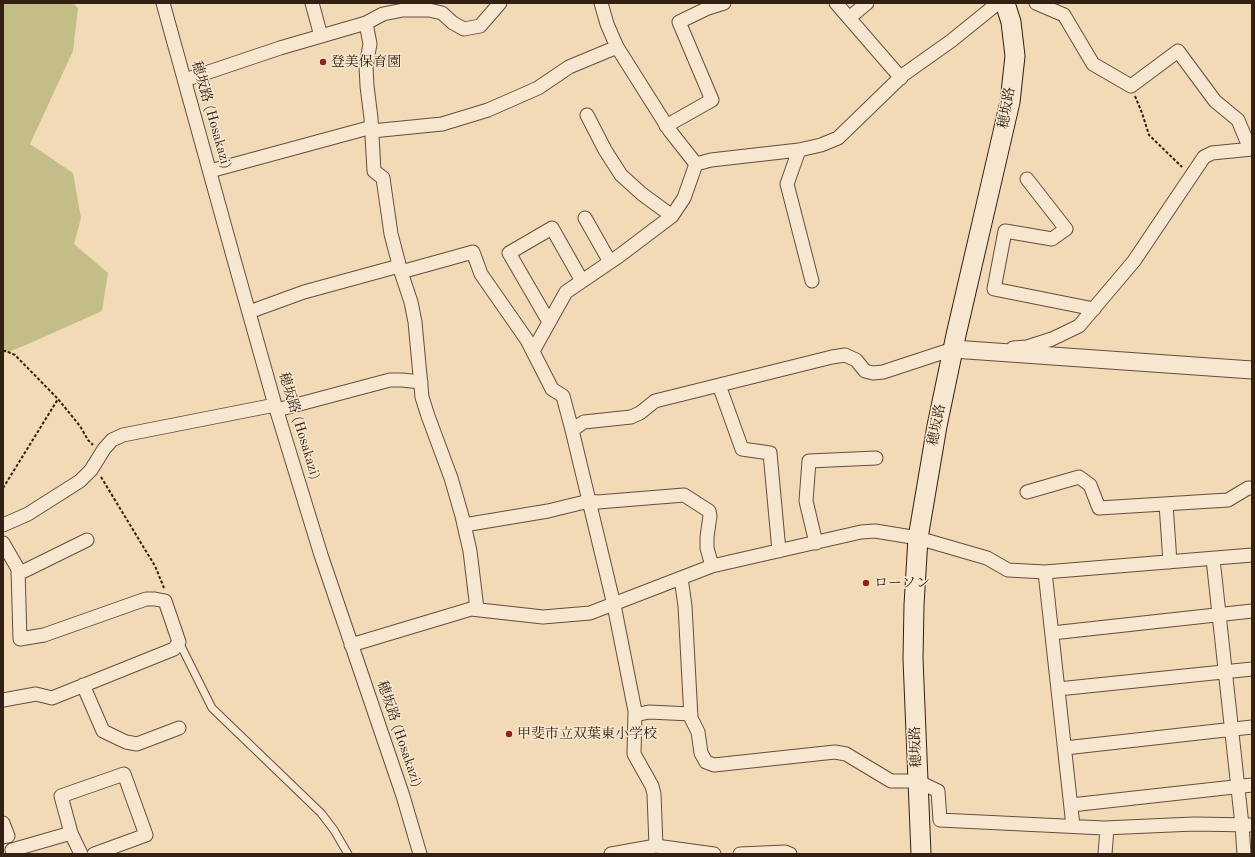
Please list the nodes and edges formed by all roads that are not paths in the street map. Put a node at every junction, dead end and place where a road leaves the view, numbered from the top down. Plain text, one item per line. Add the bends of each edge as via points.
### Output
1 (163, 3) edge
2 (312, 3) edge
3 (500, 3) edge
4 (601, 3) edge
5 (724, 3) edge
6 (836, 3) edge
7 (867, 3) edge
8 (998, 3) edge
9 (1005, 3) edge
10 (1036, 3) edge
11 (390, 8) edge
12 (849, 18) junction
13 (366, 23) junction
14 (321, 36) junction
15 (617, 47) junction
16 (901, 78) junction
17 (184, 80) junction
18 (587, 115) dead end
19 (666, 126) junction
20 (372, 129) junction
21 (1251, 149) edge
22 (799, 150) junction
23 (696, 164) junction
24 (210, 171) junction
25 (1026, 179) dead end
26 (672, 216) junction
27 (585, 218) dead end
28 (610, 262) junction
29 (400, 269) junction
30 (582, 281) junction
31 (812, 281) dead end
32 (1094, 309) junction
33 (249, 312) junction
34 (549, 322) junction
35 (953, 349) junction
36 (533, 351) junction
37 (990, 351) junction
38 (1252, 370) edge
39 (421, 382) junction
40 (719, 385) junction
41 (276, 407) junction
42 (572, 430) junction
43 (876, 458) dead end
44 (1252, 488) edge
45 (1026, 492) dead end
46 (589, 501) junction
47 (1166, 504) junction
48 (3, 524) edge
49 (464, 525) junction
50 (918, 538) junction
51 (87, 540) dead end
52 (3, 543) edge
53 (816, 543) junction
54 (780, 551) junction
55 (1252, 555) edge
56 (1213, 559) junction
57 (1170, 562) junction
58 (712, 566) junction
59 (1045, 572) junction
60 (18, 574) junction
61 (681, 578) junction
62 (614, 605) junction
63 (477, 609) junction
64 (1252, 612) edge
65 (1219, 615) junction
66 (1052, 633) junction
67 (179, 642) junction
68 (351, 645) junction
69 (1252, 669) edge
70 (1225, 672) junction
71 (83, 686) junction
72 (1058, 689) junction
73 (3, 700) edge
74 (691, 714) junction
75 (635, 715) junction
76 (1252, 727) edge
77 (179, 728) dead end
78 (1231, 729) junction
79 (1065, 748) junction
80 (918, 781) junction
81 (1252, 785) edge
82 (1237, 787) junction
83 (1071, 805) junction
84 (3, 823) edge
85 (1247, 825) edge
86 (1073, 826) junction
87 (1107, 828) junction
88 (71, 833) junction
89 (5, 837) edge
90 (656, 846) junction
91 (13, 852) edge
92 (81, 854) edge
93 (94, 854) edge
94 (348, 854) edge
95 (420, 854) edge
96 (611, 854) edge
97 (714, 854) edge
98 (740, 854) edge
99 (790, 854) edge
100 (921, 854) edge
101 (1105, 854) edge
102 (1244, 854) edge

1 - 17 street, 穂坂路 (Hosakazi)
2 - 14 street
3 - 11 street via 480,26 464,29 442,13
4 - 15 street
5 - 19 street via 679,22 712,100
6 - 12 street
7 - 12 street
8 - 16 street
9 - 35 main road, 穂坂路 via 1011,22 1015,56 1010,102
10 - 21 street via 1064,15 1093,64 1131,86 1178,51 1215,101 1238,120
11 - 13 street
12 - 16 street
13 - 14 street
13 - 20 street via 370,44 366,66
14 - 17 street
15 - 19 street
15 - 20 street via 569,67 538,88 488,110 442,124
16 - 22 street via 838,138
17 - 24 street, 穂坂路 (Hosakazi)
18 - 26 street via 621,174 642,194
19 - 23 street
20 - 24 street
20 - 29 street via 374,171 383,178 391,234
21 - 32 street via 1212,153 1204,157 1134,261
22 - 23 street
22 - 31 street via 787,184
23 - 26 street via 684,198
24 - 33 street, 穂坂路 (Hosakazi)
25 - 32 street via 1066,229 1052,239 1005,230 994,289
26 - 28 street
27 - 28 street
28 - 30 street
29 - 33 street via 304,292
29 - 36 street via 473,252 481,274
29 - 39 street via 415,322
30 - 34 street via 566,292
30 - 34 street via 552,228 509,253
32 - 37 street via 1079,326 1052,339 1027,347
33 - 41 street, 穂坂路 (Hosakazi)
34 - 36 street
35 - 37 street
35 - 40 street via 883,372 864,371 856,360 845,355
35 - 50 main road, 穂坂路
36 - 42 street via 552,389 563,396
37 - 38 street
39 - 41 street via 390,380
39 - 49 street via 422,397 451,478
40 - 42 street via 655,401 640,414 631,417 584,422
40 - 54 street via 742,449 770,453
41 - 48 street via 123,435 112,440 80,481 28,514
41 - 68 street, 穂坂路 (Hosakazi)
42 - 46 street
43 - 53 street via 809,461 806,501
44 - 47 street via 1228,500
45 - 47 street via 1079,477 1090,485 1099,508
46 - 49 street via 548,511
46 - 58 street via 684,495 709,511 707,548
46 - 62 street
47 - 57 street
49 - 63 street
50 - 53 street via 876,531
50 - 59 street via 988,558 1008,570
50 - 80 main road, 穂坂路 via 913,659
51 - 60 street
52 - 60 street via 18,569
53 - 54 street
54 - 58 street
55 - 56 street
56 - 57 street
56 - 65 street
57 - 59 street
58 - 61 street
59 - 66 street
60 - 67 street via 20,639 44,635 146,599 155,599 165,601
61 - 62 street
61 - 74 street
62 - 63 street via 590,613 543,617
62 - 75 street
63 - 68 street via 471,608
64 - 65 street
65 - 66 street
65 - 70 street
66 - 72 street
67 - 71 street via 174,649
67 - 94 lane via 212,708 321,814
68 - 95 street, 穂坂路 (Hosakazi) via 403,796
69 - 70 street
70 - 72 street
70 - 78 street
71 - 73 street via 52,698 36,694
71 - 77 street via 103,731 126,742 137,744
72 - 79 street
74 - 75 street via 649,712
74 - 80 street via 698,732 701,753 706,762 714,765 835,752 846,754 891,781
75 - 90 street via 634,754 654,794
76 - 78 street
78 - 79 street
78 - 82 street
79 - 83 street
80 - 86 street via 938,790 940,820
80 - 100 main road, 穂坂路
81 - 82 street
82 - 83 street
82 - 85 street
83 - 86 street
84 - 89 street
85 - 87 street via 1194,824
85 - 102 street
86 - 87 street
87 - 101 street
88 - 91 street
88 - 92 street
88 - 93 street via 61,796 124,774 146,835
89 - 91 street
90 - 96 street
90 - 97 street
98 - 99 street

